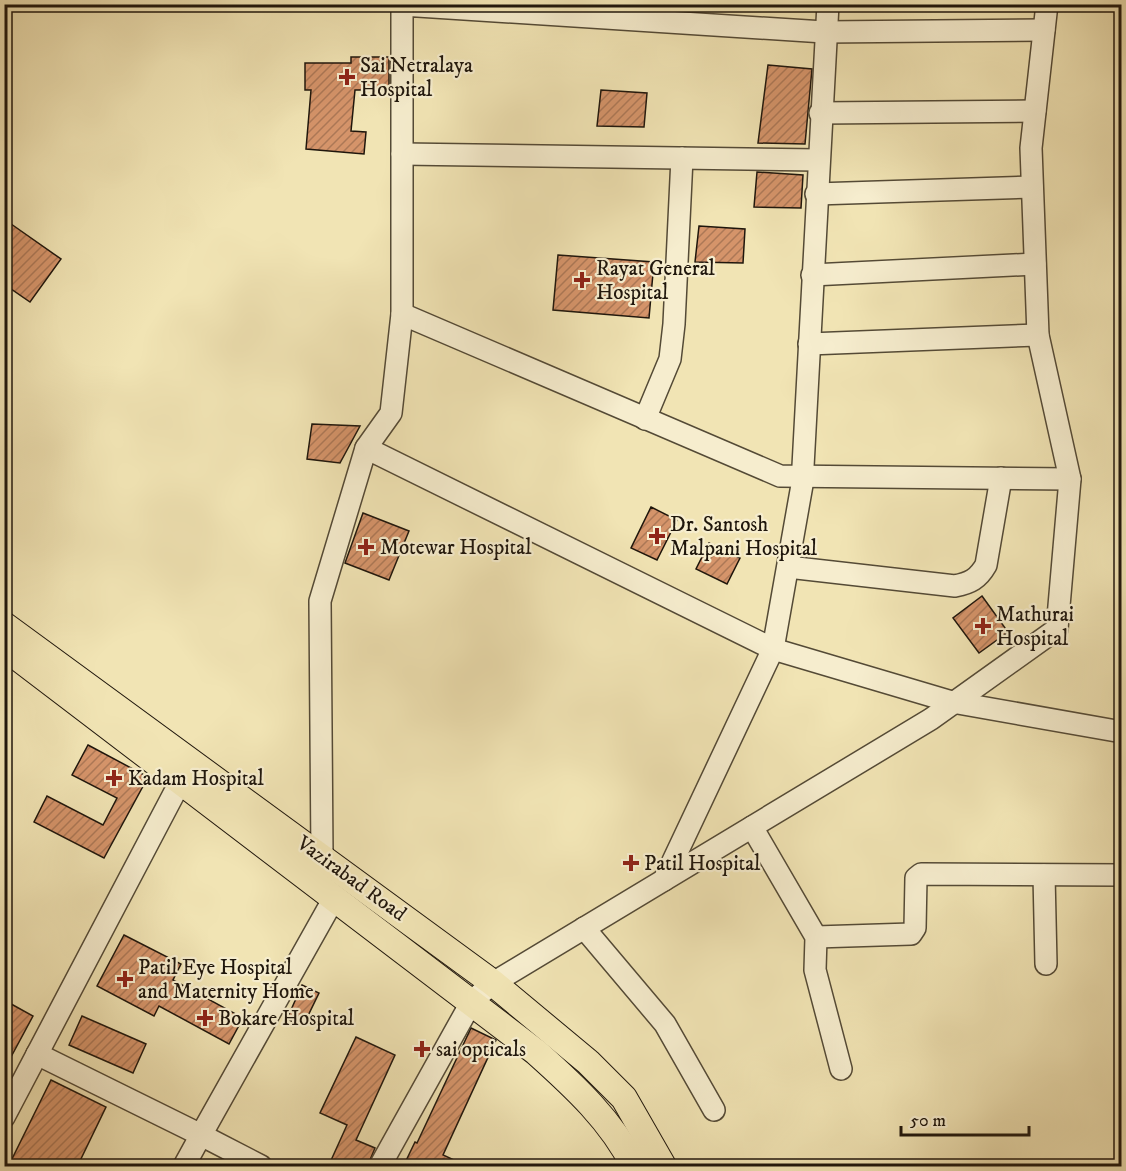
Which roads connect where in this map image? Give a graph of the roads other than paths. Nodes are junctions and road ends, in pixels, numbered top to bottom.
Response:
1 (828, 4) edge
2 (1047, 4) edge
3 (1044, 30) junction
4 (824, 33) junction
5 (1035, 111) junction
6 (820, 113) junction
7 (402, 154) junction
8 (682, 158) junction
9 (818, 160) junction
10 (1032, 187) junction
11 (816, 195) junction
12 (1035, 264) junction
13 (812, 275) junction
14 (402, 314) junction
15 (1038, 334) junction
16 (809, 344) junction
17 (645, 419) junction
18 (366, 448) junction
19 (802, 476) junction
20 (1001, 478) junction
21 (1070, 479) junction
22 (788, 567) junction
23 (4, 625) edge
24 (4, 647) edge
25 (773, 649) junction
26 (952, 702) junction
27 (1122, 732) edge
28 (186, 771) junction
29 (752, 826) junction
30 (322, 856) junction
31 (1044, 875) junction
32 (1122, 875) edge
33 (664, 880) junction
34 (333, 900) junction
35 (414, 924) junction
36 (584, 928) junction
37 (816, 937) junction
38 (397, 948) junction
39 (1046, 964) dead end
40 (493, 983) junction
41 (472, 1001) junction
42 (37, 1054) junction
43 (841, 1069) dead end
44 (714, 1110) dead end
45 (4, 1117) edge
46 (201, 1135) junction
47 (659, 1160) edge
48 (634, 1165) edge
49 (184, 1167) edge
50 (261, 1167) edge
51 (380, 1167) edge

1 - 4 street
2 - 3 street
3 - 4 street
3 - 5 street
4 - 6 street
4 - 7 street
5 - 6 street
5 - 10 street
6 - 9 street
7 - 8 street
7 - 14 street
8 - 9 street
8 - 17 street
9 - 11 street
10 - 11 street
10 - 12 street
11 - 13 street
12 - 13 street
12 - 15 street
13 - 16 street
14 - 17 street
14 - 18 street
15 - 16 street
15 - 21 street
16 - 19 street
17 - 19 street
18 - 25 street
18 - 30 street
19 - 20 street
19 - 22 street
20 - 21 street
20 - 22 street
21 - 26 street
22 - 25 street
23 - 28 main road, Vazirabad Road
24 - 28 main road, Vazirabad Road
25 - 26 street
25 - 33 street
26 - 27 street
26 - 29 street
28 - 30 main road, Vazirabad Road
28 - 34 main road, Vazirabad Road
28 - 42 street
29 - 33 street
29 - 37 street
30 - 35 main road, Vazirabad Road
31 - 32 street
31 - 37 street
31 - 39 street
33 - 36 street
34 - 38 main road, Vazirabad Road
34 - 46 street
35 - 38 main road
35 - 40 main road, Vazirabad Road
36 - 40 street
36 - 44 street
37 - 43 street
38 - 41 main road, Vazirabad Road
40 - 41 street
40 - 47 main road, Vazirabad Road
41 - 48 main road, Vazirabad Road
41 - 51 street
42 - 45 street
42 - 46 street
46 - 49 street
46 - 50 street

